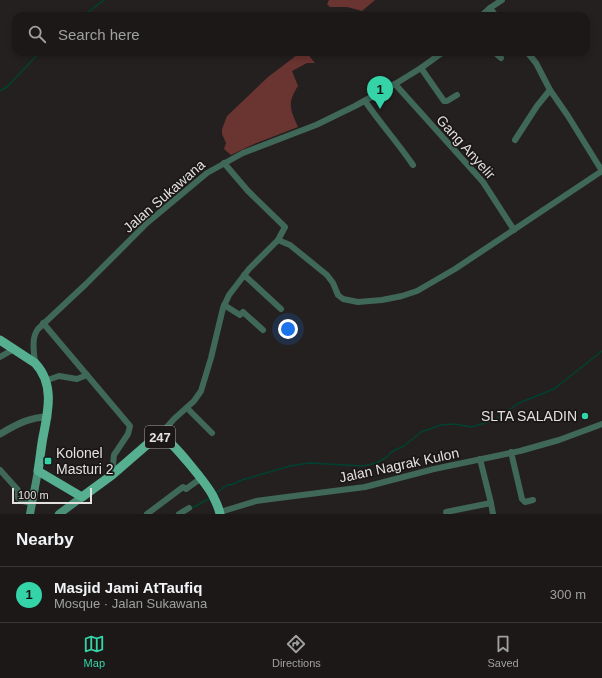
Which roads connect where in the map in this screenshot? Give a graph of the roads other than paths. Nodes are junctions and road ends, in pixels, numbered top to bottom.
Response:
1 (502, 0) edge
2 (490, 8) junction
3 (486, 12) edge
4 (493, 12) edge
5 (438, 56) edge
6 (499, 56) edge
7 (530, 56) edge
8 (501, 58) dead end
9 (421, 68) junction
10 (394, 84) junction
11 (550, 90) junction
12 (457, 95) dead end
13 (365, 100) junction
14 (515, 140) dead end
15 (224, 163) junction
16 (414, 165) dead end
17 (602, 171) edge
18 (514, 230) junction
19 (278, 240) junction
20 (244, 275) junction
21 (224, 305) junction
22 (281, 309) dead end
23 (43, 323) junction
24 (263, 330) dead end
25 (0, 340) edge
26 (14, 349) junction
27 (0, 358) edge
28 (35, 363) junction
29 (87, 375) junction
30 (45, 381) junction
31 (187, 408) junction
32 (48, 417) junction
33 (602, 424) edge
34 (212, 433) dead end
35 (0, 434) edge
36 (158, 437) junction
37 (511, 452) junction
38 (480, 460) junction
39 (0, 470) edge
40 (38, 470) junction
41 (112, 474) junction
42 (200, 479) junction
43 (82, 497) junction
44 (533, 500) dead end
45 (32, 502) junction
46 (491, 503) junction
47 (189, 508) dead end
48 (446, 512) dead end
49 (220, 513) edge
50 (30, 514) edge
51 (59, 514) edge
52 (147, 514) edge
53 (179, 514) edge
54 (493, 514) edge

1 - 2 street
2 - 3 street
2 - 4 street
5 - 9 street, Jalan Sukawana
6 - 8 street
7 - 11 street
9 - 10 street, Jalan Sukawana
9 - 12 street
10 - 13 street, Jalan Sukawana
10 - 18 street, Gang Anyelir
11 - 14 street
11 - 17 street
13 - 15 street, Jalan Sukawana
13 - 16 street
15 - 19 street
15 - 23 street, Jalan Sukawana
17 - 18 street
18 - 19 street
19 - 20 street
20 - 21 street
20 - 22 street
21 - 24 street
21 - 31 street
23 - 28 street, Jalan Sukawana
23 - 29 street
25 - 26 main road
26 - 27 street
26 - 28 main road
28 - 30 main road
29 - 30 street
29 - 41 street
30 - 32 main road
31 - 34 street
31 - 36 street
32 - 35 street
32 - 40 main road
33 - 37 street, Jalan Nagrak Kulon
36 - 41 main road, 247
36 - 42 main road, 247
37 - 38 street, Jalan Nagrak Kulon
37 - 44 street
38 - 46 street
38 - 49 street, Jalan Nagrak Kulon
39 - 45 street
40 - 43 main road
40 - 45 main road
41 - 43 main road, 247
42 - 49 main road, 247
42 - 52 street
43 - 51 main road
45 - 50 main road
46 - 48 street
46 - 54 street
47 - 53 street

